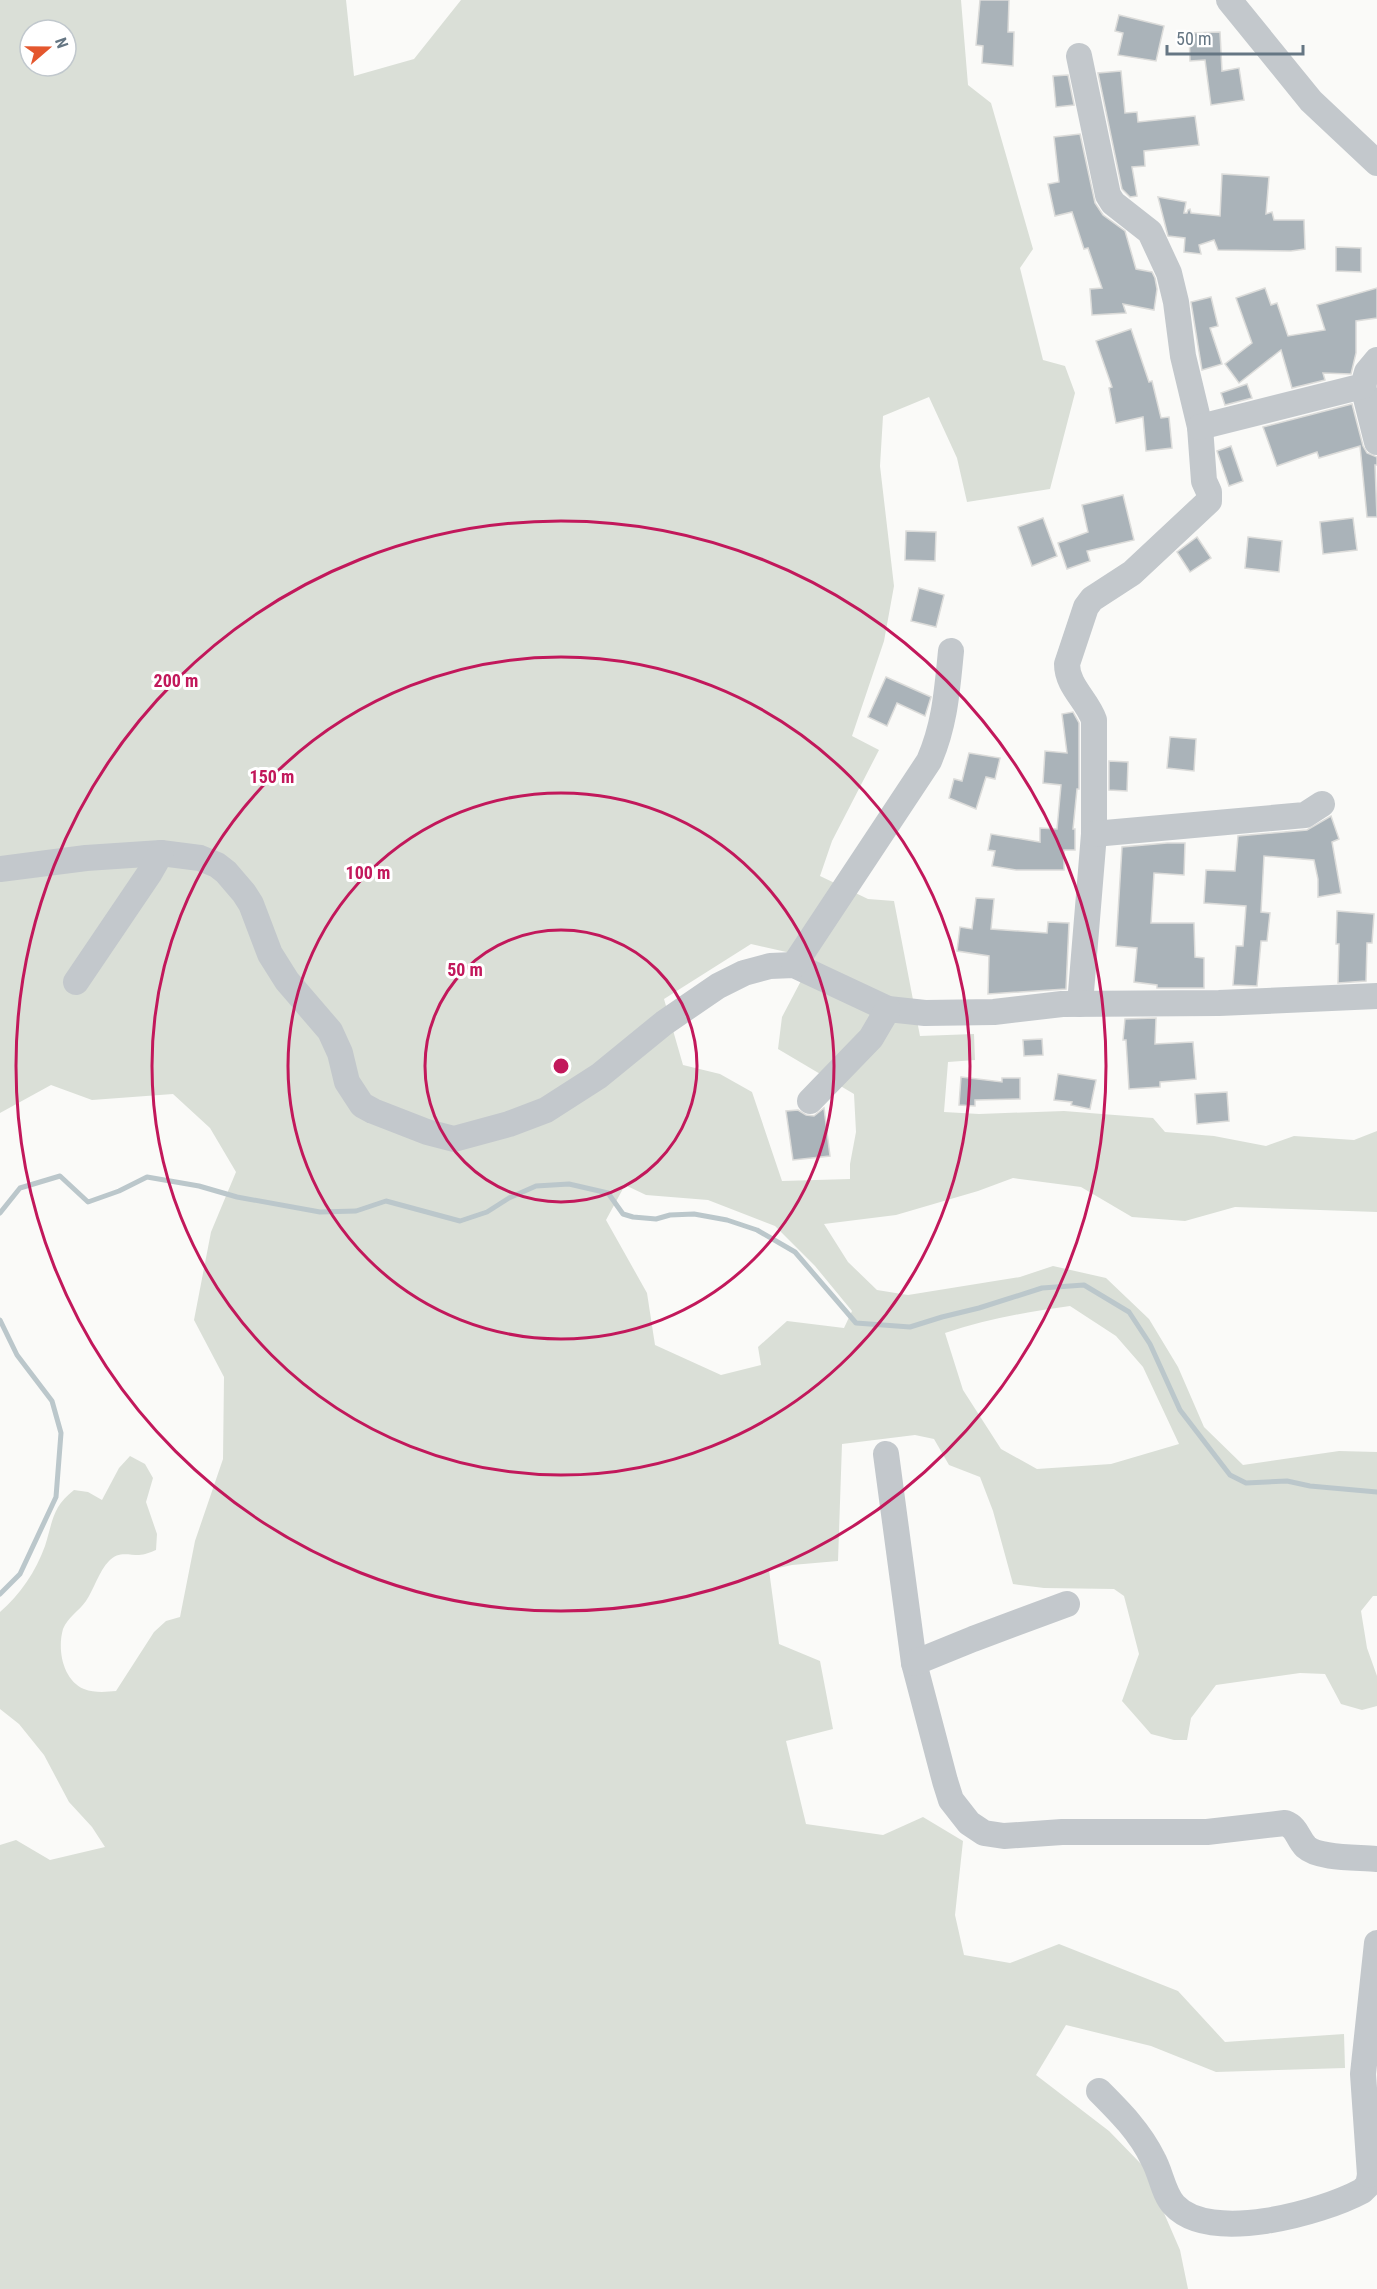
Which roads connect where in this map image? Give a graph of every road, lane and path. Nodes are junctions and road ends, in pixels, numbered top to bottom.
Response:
1 (1229, 0) edge
2 (1079, 56) dead end
3 (1377, 163) edge
4 (1377, 360) edge
5 (1363, 386) junction
6 (1200, 427) junction
7 (1377, 442) edge
8 (951, 651) dead end
9 (1322, 804) dead end
10 (1094, 834) junction
11 (161, 853) junction
12 (0, 869) edge
13 (794, 965) junction
14 (76, 982) dead end
15 (1377, 996) edge
16 (1080, 1004) junction
17 (888, 1010) junction
18 (810, 1101) dead end
19 (886, 1454) dead end
20 (1067, 1604) dead end
21 (914, 1663) junction
22 (1377, 1859) edge
23 (1377, 1943) edge
24 (1099, 2091) dead end
25 (1374, 2174) edge

1 - 3 street
2 - 6 street
4 - 5 street
5 - 6 street
5 - 7 street
6 - 10 street
8 - 13 street
9 - 10 street
10 - 16 street
11 - 12 street
11 - 13 street
11 - 14 street
13 - 17 street
15 - 16 street
16 - 17 street
17 - 18 street
19 - 21 street
20 - 21 street
21 - 22 street
23 - 25 street
24 - 25 street

